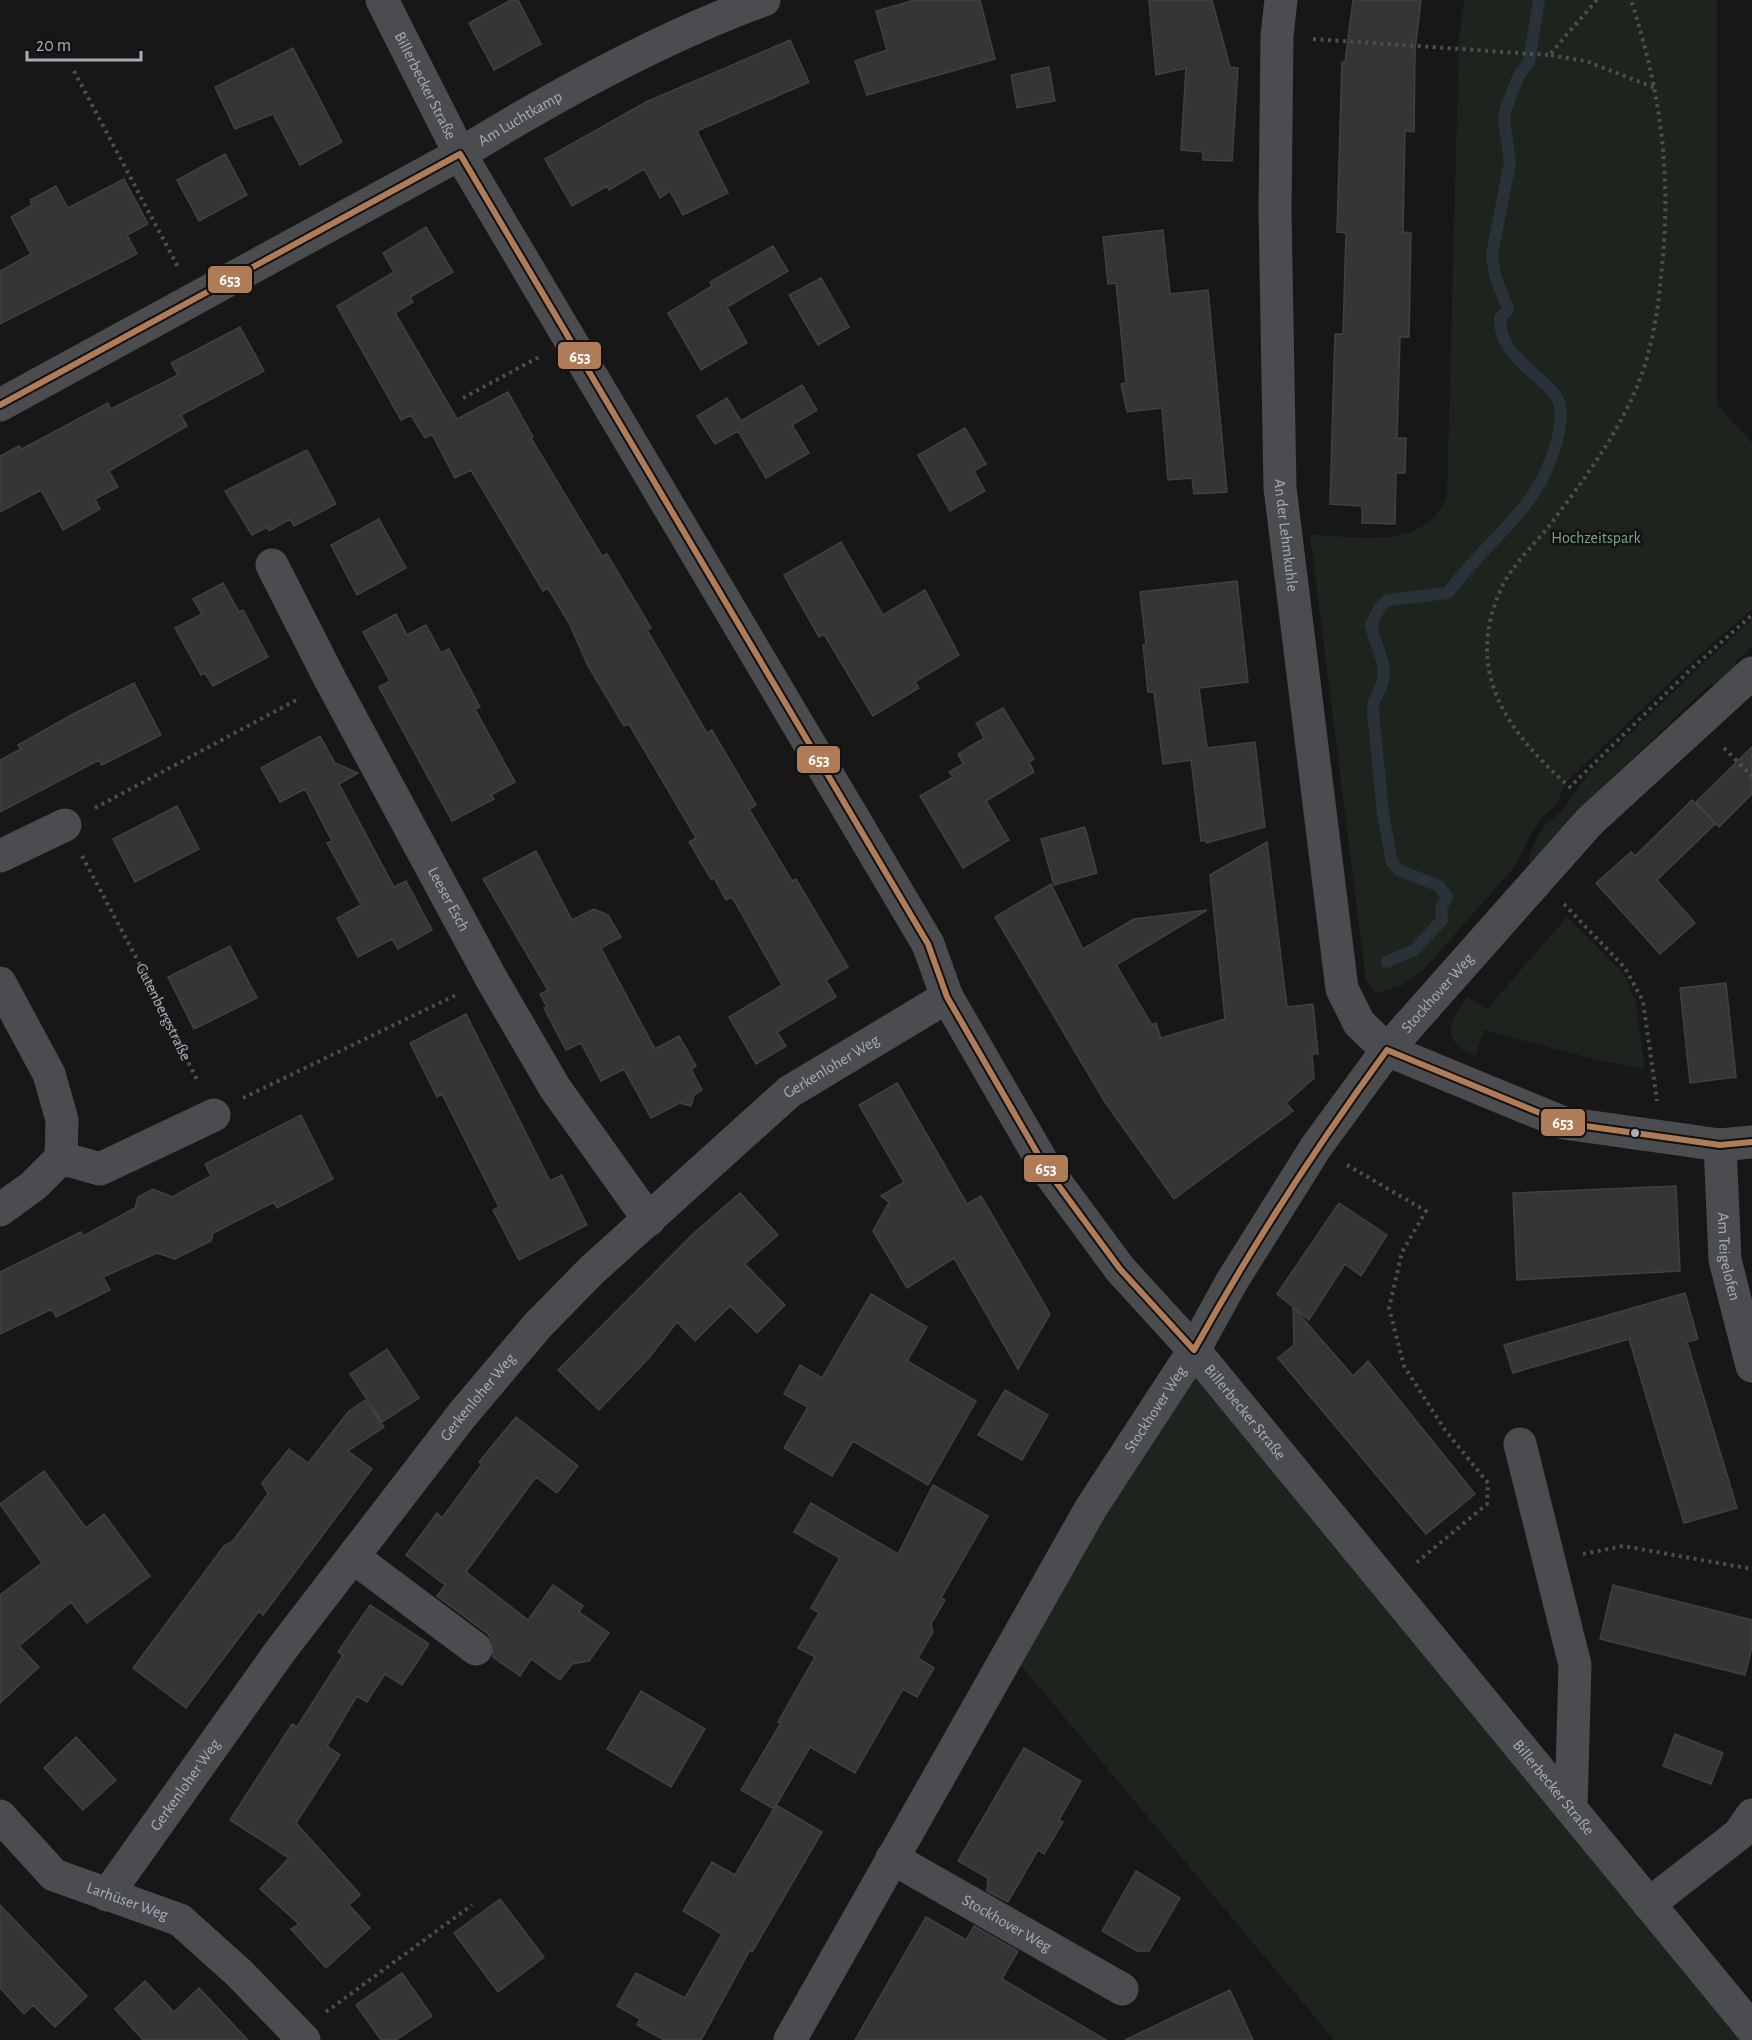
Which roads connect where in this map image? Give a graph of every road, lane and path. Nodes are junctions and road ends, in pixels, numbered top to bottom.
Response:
1 (382, 0) edge
2 (764, 0) edge
3 (1281, 0) edge
4 (1597, 0) edge
5 (1631, 0) edge
6 (1277, 36) junction
7 (1549, 56) junction
8 (74, 70) dead end
9 (1655, 88) junction
10 (460, 154) junction
11 (196, 299) junction
12 (571, 340) junction
13 (463, 398) dead end
14 (0, 405) edge
15 (272, 565) dead end
16 (1752, 673) edge
17 (331, 681) junction
18 (1571, 788) dead end
19 (65, 825) junction
20 (0, 856) edge
21 (1538, 877) junction
22 (491, 978) junction
23 (0, 983) edge
24 (947, 997) junction
25 (1387, 1050) junction
26 (214, 1115) junction
27 (1663, 1137) junction
28 (1752, 1142) edge
29 (1720, 1145) junction
30 (1316, 1147) junction
31 (61, 1158) junction
32 (0, 1210) edge
33 (649, 1220) junction
34 (1194, 1350) junction
35 (1752, 1366) edge
36 (1520, 1444) dead end
37 (353, 1557) junction
38 (1549, 1560) junction
39 (1752, 1569) edge
40 (1388, 1587) junction
41 (476, 1649) dead end
42 (1571, 1809) junction
43 (1752, 1815) edge
44 (0, 1816) edge
45 (892, 1858) junction
46 (107, 1895) junction
47 (1649, 1904) junction
48 (472, 1905) dead end
49 (1122, 1989) dead end
50 (1752, 2029) edge
51 (301, 2036) edge
52 (789, 2040) edge

1 - 10 street, Billerbecker Straße
2 - 10 street, Am Luchtkamp
3 - 6 street, An der Lehmkuhle
4 - 7 path
5 - 9 path
6 - 7 path
6 - 25 street, An der Lehmkuhle
7 - 9 path
8 - 11 path
9 - 18 path
10 - 11 street, Am Luchtkamp
10 - 12 street, Billerbecker Straße
11 - 14 street, Am Luchtkamp
12 - 13 path
12 - 24 street, Billerbecker Straße
15 - 17 street, Leeser Esch
16 - 21 street, Stockhover Weg
17 - 19 path
17 - 22 street, Leeser Esch
19 - 20 street
19 - 26 path, Gutenbergstraße
21 - 25 street, Stockhover Weg
21 - 27 path
22 - 26 path
22 - 33 street, Leeser Esch
23 - 31 street
24 - 33 street, Gerkenloher Weg
24 - 34 street, Billerbecker Straße
25 - 27 street
25 - 30 street, Stockhover Weg
26 - 31 street
27 - 29 street
28 - 29 street
29 - 35 street, Am Teigelofen
30 - 34 street, Stockhover Weg
30 - 40 path
31 - 32 street
33 - 37 street, Gerkenloher Weg
34 - 40 street, Billerbecker Straße
34 - 45 street, Stockhover Weg
36 - 38 street
37 - 41 street
37 - 46 street, Gerkenloher Weg
38 - 39 path
38 - 42 street
40 - 42 street, Billerbecker Straße
42 - 47 street, Billerbecker Straße
43 - 47 street
44 - 46 street, Larhüser Weg
45 - 49 street, Stockhover Weg
45 - 52 street, Stockhover Weg
46 - 51 street, Larhüser Weg
47 - 50 street, Billerbecker Straße
48 - 51 path

